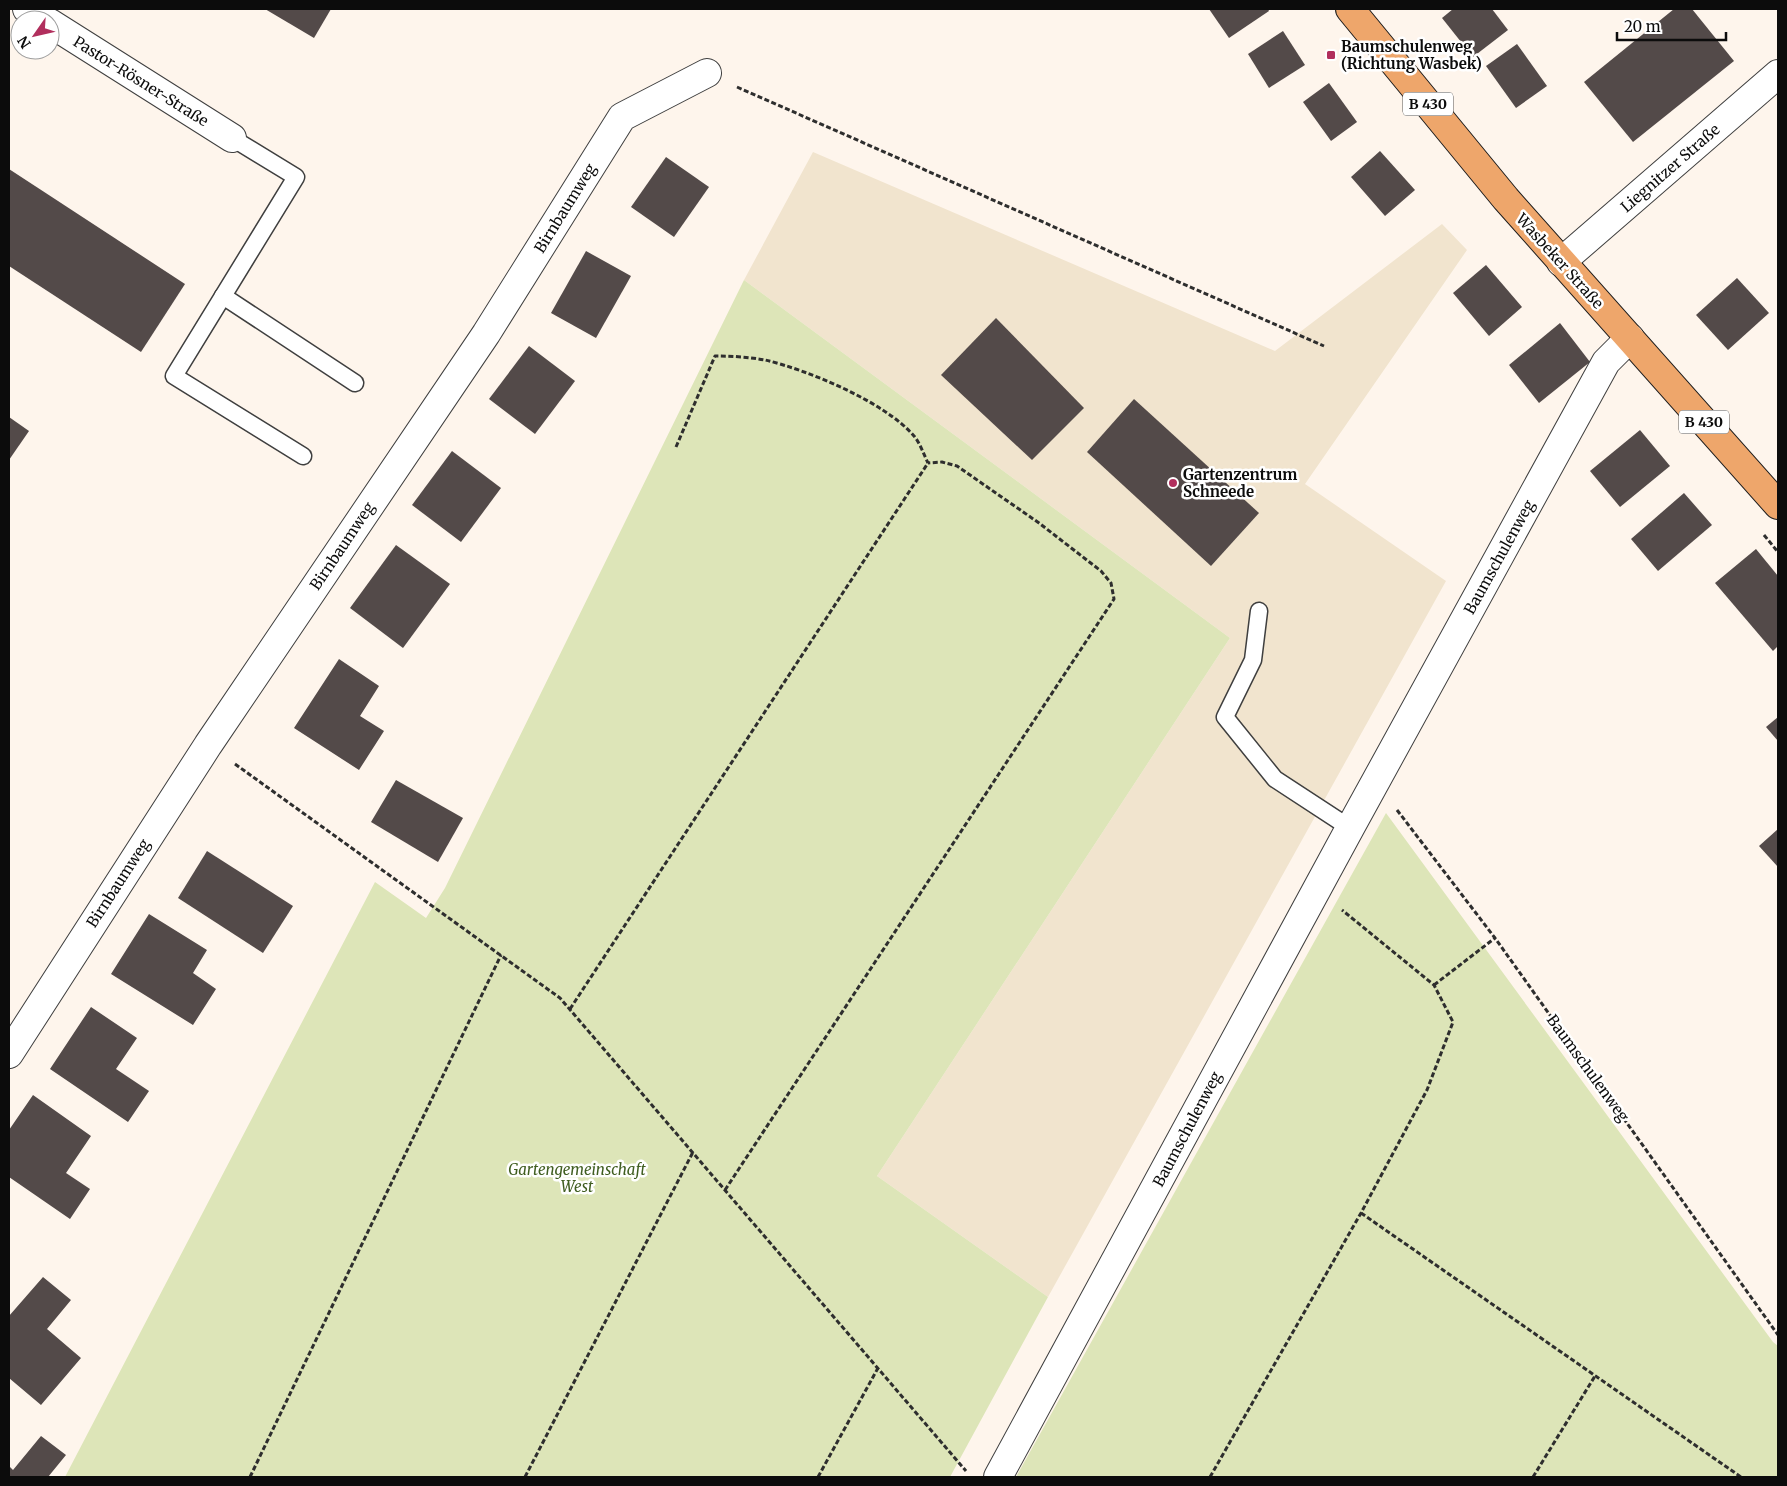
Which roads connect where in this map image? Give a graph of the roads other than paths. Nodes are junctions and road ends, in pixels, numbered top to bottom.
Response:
1 (1350, 9) edge
2 (60, 29) edge
3 (707, 73) road end
4 (1778, 74) edge
5 (232, 138) joint
6 (1561, 262) junction
7 (223, 296) junction
8 (1630, 338) junction
9 (355, 383) dead end
10 (303, 456) dead end
11 (1778, 506) edge
12 (1259, 611) dead end
13 (1350, 828) junction
14 (9, 1054) edge
15 (998, 1477) edge

1 - 6 main road, Wasbeker Straße / B 430
2 - 5 street, Pastor-Rösner-Straße
3 - 14 street, Birnbaumweg
4 - 6 street, Liegnitzer Straße
5 - 7 lane
6 - 8 main road, Wasbeker Straße / B 430
7 - 9 lane
7 - 10 lane
8 - 11 main road, Wasbeker Straße / B 430
8 - 13 street, Baumschulenweg
12 - 13 lane
13 - 15 street, Baumschulenweg

